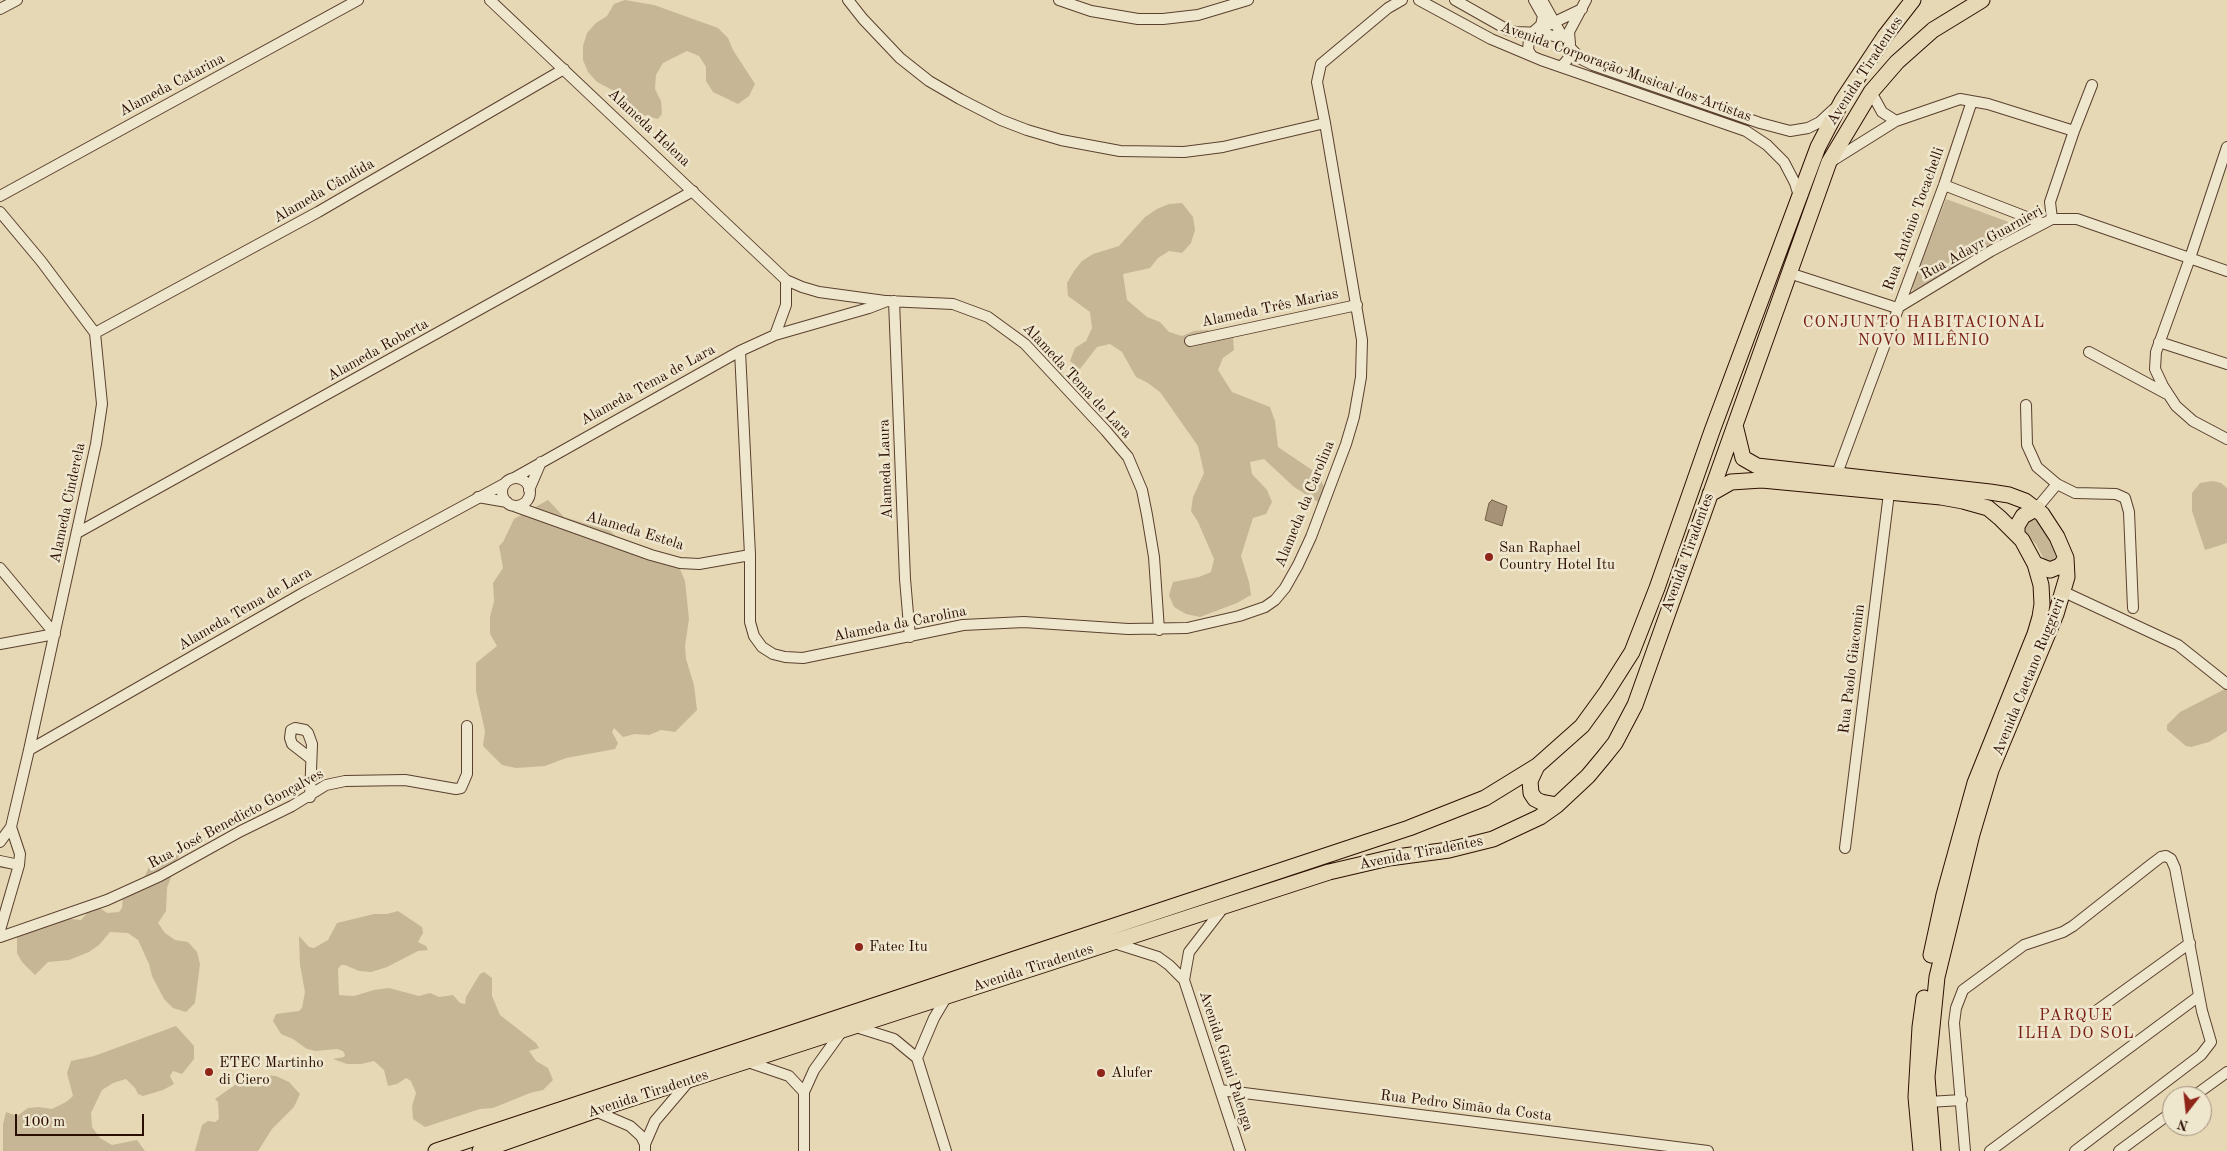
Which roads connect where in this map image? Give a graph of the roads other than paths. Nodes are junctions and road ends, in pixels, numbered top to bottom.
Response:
1 (17, 0) edge
2 (358, 0) edge
3 (848, 0) edge
4 (1059, 0) edge
5 (1248, 0) edge
6 (1402, 0) edge
7 (1419, 0) edge
8 (1456, 0) edge
9 (1534, 0) edge
10 (1542, 0) edge
11 (1913, 0) edge
12 (1982, 0) edge
13 (495, 1) edge
14 (1584, 4) edge
15 (0, 9) edge
16 (1556, 21) junction
17 (1531, 34) junction
18 (1570, 50) junction
19 (1532, 56) junction
20 (1561, 67) junction
21 (564, 69) junction
22 (2092, 85) dead end
23 (1870, 92) junction
24 (1842, 101) junction
25 (1972, 101) junction
26 (1896, 121) junction
27 (1757, 122) junction
28 (1325, 123) junction
29 (2074, 131) junction
30 (1753, 135) junction
31 (2227, 148) edge
32 (1829, 162) junction
33 (1944, 185) junction
34 (693, 191) junction
35 (0, 196) edge
36 (1799, 196) junction
37 (0, 212) edge
38 (2047, 221) junction
39 (2190, 258) junction
40 (2227, 271) edge
41 (1789, 273) junction
42 (786, 280) junction
43 (890, 301) junction
44 (1357, 305) junction
45 (1897, 308) junction
46 (95, 333) junction
47 (775, 335) junction
48 (1190, 341) dead end
49 (2159, 342) junction
50 (740, 351) junction
51 (2089, 352) dead end
52 (2227, 364) edge
53 (2168, 395) junction
54 (2026, 405) dead end
55 (1735, 425) junction
56 (2227, 439) edge
57 (1743, 458) junction
58 (541, 462) junction
59 (514, 478) junction
60 (1834, 481) junction
61 (1730, 482) junction
62 (504, 484) junction
63 (2057, 484) junction
64 (1889, 493) junction
65 (529, 494) junction
66 (1710, 494) junction
67 (478, 498) junction
68 (510, 504) junction
69 (2037, 508) junction
70 (541, 516) junction
71 (76, 533) junction
72 (2017, 533) junction
73 (750, 555) junction
74 (2066, 558) junction
75 (2035, 564) junction
76 (0, 568) edge
77 (2064, 592) junction
78 (2132, 608) dead end
79 (1159, 630) junction
80 (55, 634) junction
81 (910, 637) junction
82 (0, 644) edge
83 (2227, 684) edge
84 (467, 726) dead end
85 (30, 750) junction
86 (310, 758) dead end
87 (1537, 766) junction
88 (310, 796) junction
89 (1557, 805) junction
90 (11, 827) junction
91 (0, 842) edge
92 (1845, 848) dead end
93 (0, 861) edge
94 (19, 866) junction
95 (1225, 906) junction
96 (0, 930) edge
97 (0, 937) edge
98 (1112, 943) junction
99 (2190, 943) junction
100 (1184, 980) junction
101 (947, 996) junction
102 (2200, 996) junction
103 (2096, 1011) dead end
104 (848, 1029) junction
105 (917, 1058) junction
106 (748, 1062) junction
107 (2227, 1072) edge
108 (690, 1080) junction
109 (2208, 1086) edge
110 (1220, 1090) junction
111 (804, 1092) junction
112 (1962, 1100) junction
113 (1928, 1102) junction
114 (595, 1111) junction
115 (2162, 1120) edge
116 (645, 1147) edge
117 (436, 1151) edge
118 (483, 1151) edge
119 (804, 1151) edge
120 (946, 1151) edge
121 (1240, 1151) edge
122 (1708, 1151) edge
123 (1921, 1151) edge
124 (1933, 1151) edge
125 (1965, 1151) edge
126 (1990, 1151) edge
127 (2075, 1151) edge
128 (2120, 1151) edge

1 - 15 street
2 - 35 street, Alameda Catarina
3 - 28 street
4 - 5 street
6 - 28 street, Alameda da Carolina
7 - 19 street, Avenida Corporação Musical dos Artistas
8 - 17 street, Avenida Corporação Musical dos Artistas
9 - 17 street
10 - 16 street
11 - 24 main road, Avenida Tiradentes
12 - 23 main road, Avenida Tiradentes
13 - 21 street, Alameda Helena
14 - 16 street
14 - 18 street
16 - 17 street
16 - 18 street
17 - 18 street, Avenida Corporação Musical dos Artistas
17 - 19 street
18 - 20 street
18 - 27 street, Avenida Corporação Musical dos Artistas
19 - 20 street, Avenida Corporação Musical dos Artistas
20 - 30 street, Avenida Corporação Musical dos Artistas
21 - 34 street, Alameda Helena
21 - 46 street, Alameda Cândida
22 - 29 street
23 - 26 street
23 - 32 main road, Avenida Tiradentes
24 - 27 street, Avenida Corporação Musical dos Artistas
24 - 36 main road, Avenida Tiradentes
25 - 26 street
25 - 29 street
25 - 33 street, Rua Antônio Tocachelli
26 - 32 street
27 - 30 street
28 - 44 street, Alameda da Carolina
29 - 38 street
30 - 36 street, Avenida Corporação Musical dos Artistas
31 - 39 street
32 - 41 main road, Avenida Tiradentes
33 - 38 street
33 - 45 street, Rua Antônio Tocachelli
34 - 42 street, Alameda Helena
34 - 71 street, Alameda Roberta
36 - 87 main road, Avenida Tiradentes
37 - 46 street
38 - 39 street, Rua Adayr Guarnieri
38 - 45 street, Rua Adayr Guarnieri
39 - 40 street, Rua Adayr Guarnieri
39 - 49 street
41 - 45 street
41 - 55 main road, Avenida Tiradentes
42 - 43 street, Alameda Helena
42 - 47 street
43 - 47 street, Alameda Tema de Lara
43 - 79 street, Alameda Tema de Lara
43 - 81 street, Alameda Laura
44 - 48 street, Alameda Três Marias
44 - 79 street, Alameda da Carolina
45 - 60 street, Rua Antônio Tocachelli
46 - 71 street, Alameda Cinderela
47 - 50 street, Alameda Tema de Lara
49 - 52 street
49 - 53 street
50 - 58 street, Alameda Tema de Lara
50 - 73 street, Alameda da Carolina
51 - 53 street
53 - 56 street
54 - 63 street
55 - 57 main road
55 - 66 main road, Avenida Tiradentes
57 - 60 main road, Avenida Caetano Ruggieri
57 - 61 main road
58 - 59 street, Alameda Tema de Lara
58 - 65 street
59 - 62 street, Alameda Tema de Lara
59 - 65 street
60 - 61 main road, Avenida Caetano Ruggieri
60 - 64 main road, Avenida Caetano Ruggieri
60 - 69 main road, Avenida Caetano Ruggieri
61 - 66 main road, Avenida Caetano Ruggieri
62 - 67 street, Alameda Tema de Lara
62 - 68 street
63 - 69 street
63 - 78 street
64 - 72 main road, Avenida Caetano Ruggieri
64 - 92 street, Rua Paolo Giacomin
65 - 68 street
65 - 70 street
66 - 89 main road, Avenida Tiradentes
67 - 68 street
67 - 85 street, Alameda Tema de Lara
68 - 70 street, Alameda Estela
69 - 72 main road
69 - 74 main road, Avenida Caetano Ruggieri
70 - 73 street, Alameda Estela
71 - 80 street, Alameda Cinderela
72 - 75 main road, Avenida Caetano Ruggieri
73 - 81 street, Alameda da Carolina
74 - 75 main road
74 - 77 main road, Avenida Caetano Ruggieri
75 - 123 main road, Avenida Caetano Ruggieri
76 - 80 street
77 - 83 street
77 - 113 main road, Avenida Caetano Ruggieri
79 - 81 street, Alameda da Carolina
80 - 82 street
80 - 85 street, Alameda Cinderela
84 - 88 street, Rua José Benedicto Gonçalves
85 - 90 street, Alameda Cinderela
86 - 88 street
87 - 89 main road
87 - 117 main road, Avenida Tiradentes
88 - 97 street, Rua José Benedicto Gonçalves
89 - 95 main road, Avenida Tiradentes
90 - 91 street, Alameda Cinderela
90 - 94 street
93 - 94 street
94 - 96 street
95 - 98 main road, Avenida Tiradentes
95 - 100 street
98 - 100 street
98 - 101 main road, Avenida Tiradentes
99 - 102 street
99 - 103 street
99 - 112 street
100 - 110 street, Avenida Giani Palenga
101 - 104 main road, Avenida Tiradentes
101 - 105 street
102 - 126 street
102 - 127 street
104 - 105 street
104 - 106 main road, Avenida Tiradentes
104 - 111 street
105 - 120 street
106 - 108 main road, Avenida Tiradentes
106 - 111 street
107 - 109 street
108 - 114 main road, Avenida Tiradentes
108 - 116 street
110 - 121 street, Avenida Giani Palenga
110 - 122 street, Rua Pedro Simão da Costa
111 - 119 street
112 - 113 street
112 - 125 street
113 - 124 main road, Avenida Caetano Ruggieri
114 - 116 street
114 - 118 main road, Avenida Tiradentes
115 - 128 street

